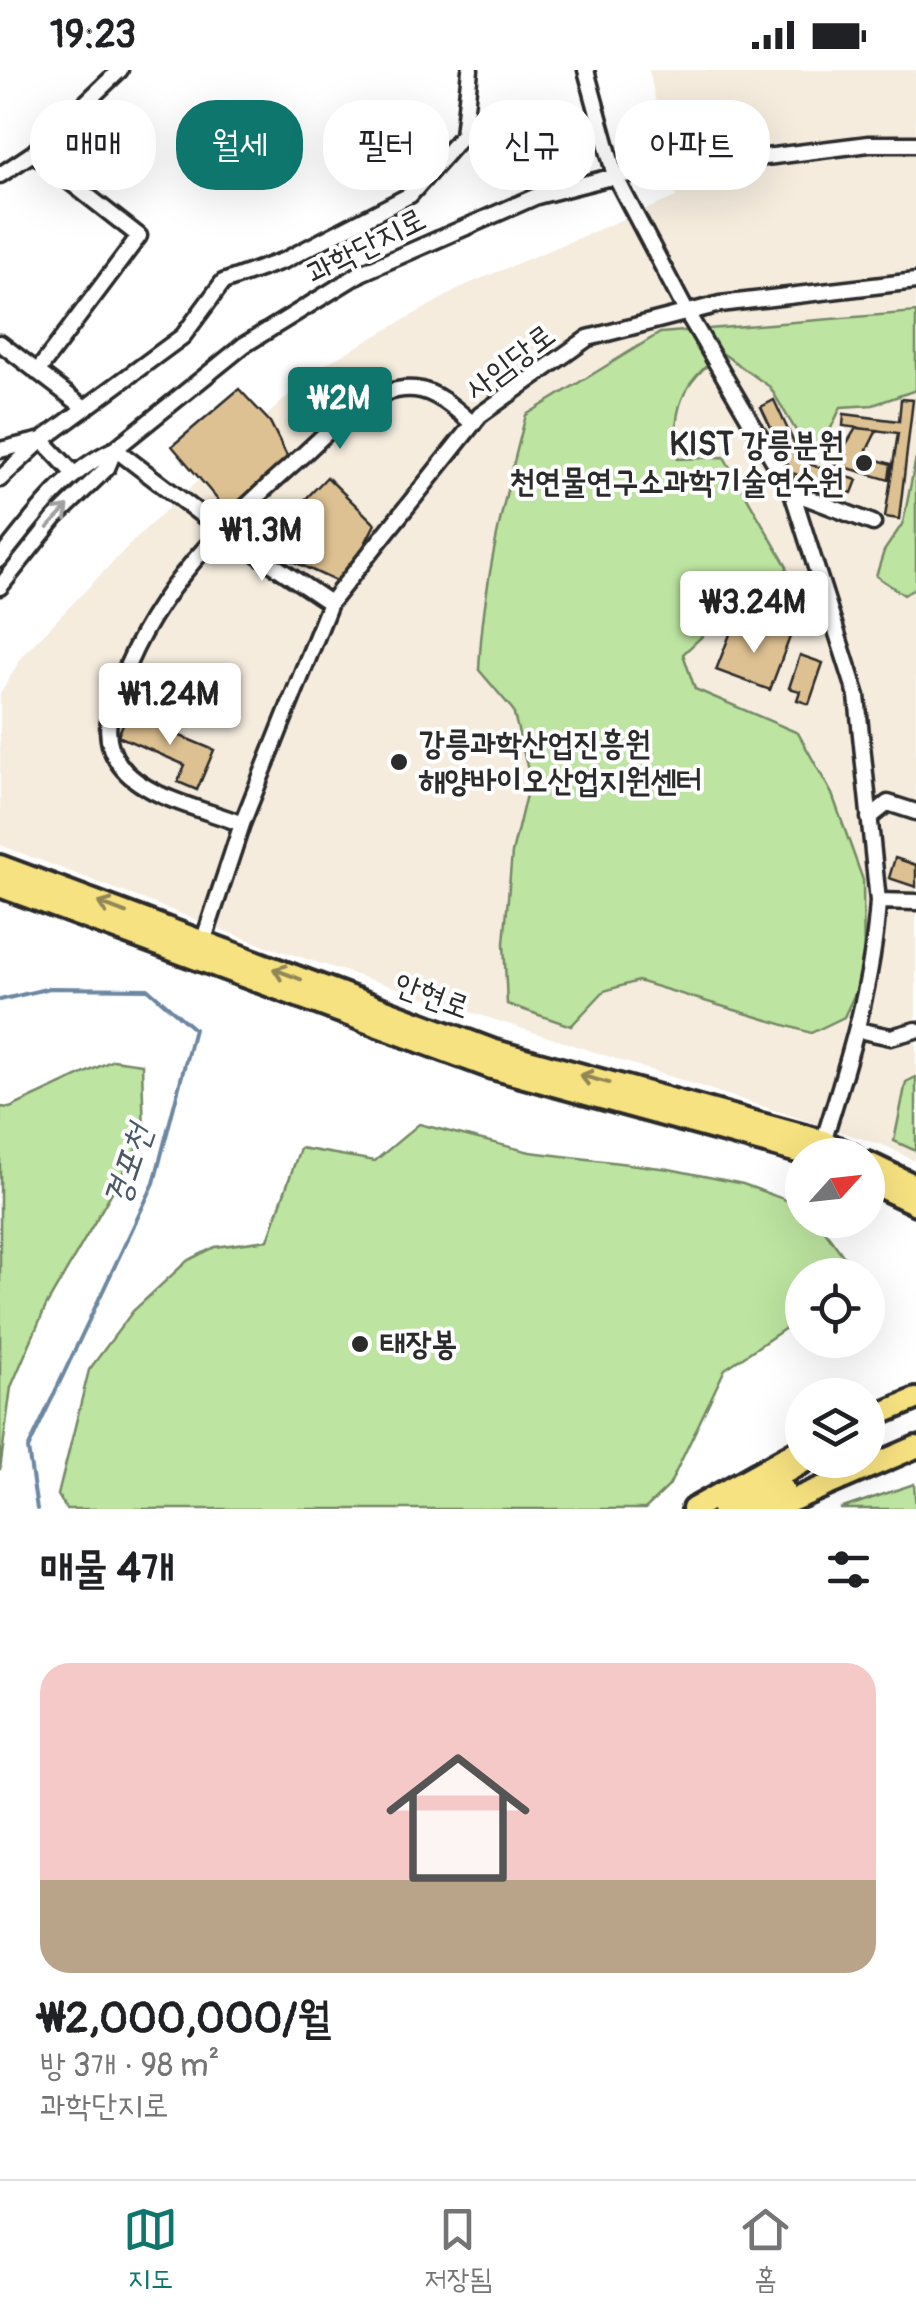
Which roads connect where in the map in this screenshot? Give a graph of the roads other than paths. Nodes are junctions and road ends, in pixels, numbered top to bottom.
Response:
1 (120, 70) edge
2 (470, 70) edge
3 (586, 70) edge
4 (89, 100) edge
5 (916, 144) edge
6 (30, 155) edge
7 (770, 157) edge
8 (0, 175) edge
9 (615, 176) joint
10 (80, 190) edge
11 (622, 190) edge
12 (916, 281) edge
13 (686, 311) junction
14 (0, 344) edge
15 (37, 372) junction
16 (85, 408) junction
17 (473, 424) junction
18 (42, 440) junction
19 (115, 448) junction
20 (0, 450) edge
21 (75, 475) junction
22 (0, 478) edge
23 (792, 492) junction
24 (874, 523) dead end
25 (220, 529) junction
26 (0, 558) edge
27 (0, 587) edge
28 (330, 604) junction
29 (916, 812) edge
30 (869, 818) junction
31 (242, 824) junction
32 (0, 866) edge
33 (0, 886) edge
34 (878, 900) junction
35 (916, 902) edge
36 (200, 951) junction
37 (858, 1030) junction
38 (916, 1030) edge
39 (821, 1138) edge
40 (785, 1140) edge
41 (885, 1170) edge
42 (916, 1186) edge
43 (885, 1189) edge
44 (916, 1204) edge
45 (916, 1400) edge
46 (885, 1413) edge
47 (916, 1416) edge
48 (885, 1427) edge
49 (916, 1434) edge
50 (885, 1446) edge
51 (916, 1446) edge
52 (785, 1458) edge
53 (785, 1473) edge
54 (809, 1478) edge
55 (793, 1502) edge
56 (693, 1509) edge
57 (722, 1509) edge
58 (745, 1509) edge
59 (772, 1509) edge

1 - 4 street
2 - 16 street
3 - 9 street
5 - 7 street, 과학단지로
6 - 8 street
9 - 19 street, 과학단지로
10 - 15 street
11 - 13 street
12 - 13 street
13 - 17 street, 사임당로
13 - 23 street
14 - 15 street
15 - 16 street
16 - 18 street
17 - 25 street
17 - 28 street, 사임당로
18 - 20 street
18 - 21 street
18 - 22 street
19 - 21 street, 과학단지로
19 - 25 street
27 -> 19 street, 과학단지로
21 - 26 street, 과학단지로
23 - 24 street
23 - 30 street
25 - 28 street
25 - 31 street
28 - 31 street, 사임당로
29 - 30 street
30 - 34 street
31 - 36 street, 사임당로
36 -> 32 highway, 안현로
33 - 36 highway, 안현로
34 - 35 street
34 - 37 street
36 - 40 highway, 안현로
37 - 38 street
37 - 39 street
41 - 42 highway
43 - 44 highway
45 - 46 highway
47 - 48 highway
49 - 50 highway
51 - 55 highway
52 - 56 highway
53 - 57 highway
54 - 58 highway
55 - 59 highway

